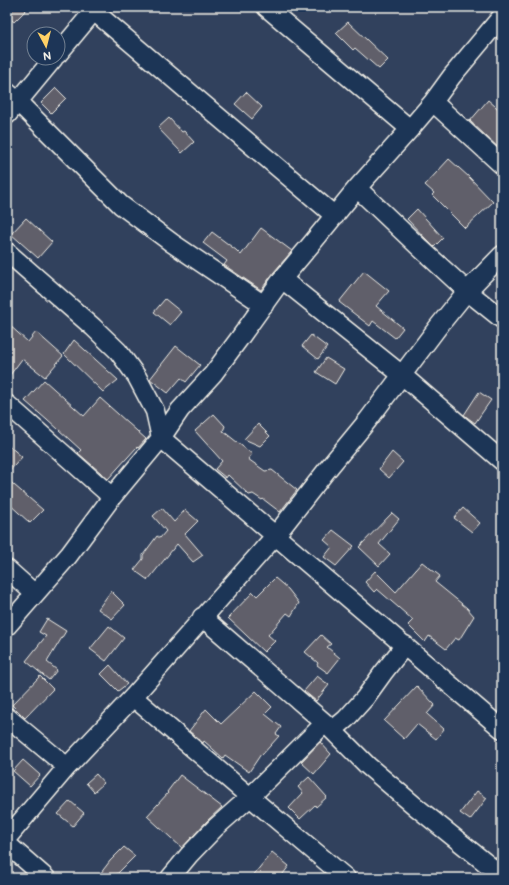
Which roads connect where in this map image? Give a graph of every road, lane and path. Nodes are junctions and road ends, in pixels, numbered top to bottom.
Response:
1 (266, 7) edge
2 (93, 8) edge
3 (502, 16) edge
4 (66, 43) edge
5 (46, 66) edge
6 (433, 102) junction
7 (11, 103) edge
8 (410, 129) junction
9 (502, 165) edge
10 (357, 188) junction
11 (335, 216) junction
12 (7, 252) edge
13 (502, 256) edge
14 (282, 279) junction
15 (467, 291) junction
16 (264, 305) junction
17 (502, 319) edge
18 (402, 375) junction
19 (7, 404) edge
20 (161, 438) junction
21 (502, 461) edge
22 (112, 497) junction
23 (276, 535) junction
24 (7, 568) edge
25 (35, 594) junction
26 (202, 617) junction
27 (7, 626) edge
28 (405, 645) junction
29 (133, 697) junction
30 (7, 717) edge
31 (329, 727) junction
32 (502, 729) edge
33 (67, 767) junction
34 (250, 797) junction
35 (7, 838) edge
36 (7, 844) edge
37 (502, 876) edge
38 (46, 878) edge
39 (170, 878) edge
40 (346, 878) edge

1 - 8 street
2 - 4 street
2 - 11 street
3 - 6 street
5 - 7 street
6 - 8 street
6 - 9 street
7 - 16 street
8 - 10 street
10 - 11 street
10 - 15 street
11 - 14 street
12 - 20 street
13 - 15 street
14 - 16 street
14 - 18 street
15 - 17 street
15 - 18 street
16 - 20 street
18 - 21 street
18 - 23 street
19 - 22 street
20 - 22 street
20 - 23 street
22 - 25 street
23 - 26 street
23 - 28 street
24 - 25 street
25 - 27 street
26 - 29 street
26 - 31 street
28 - 31 street
28 - 32 street
29 - 33 street
29 - 34 street
30 - 33 street
31 - 34 street
31 - 37 street
33 - 35 street
34 - 39 street
34 - 40 street
36 - 38 street

